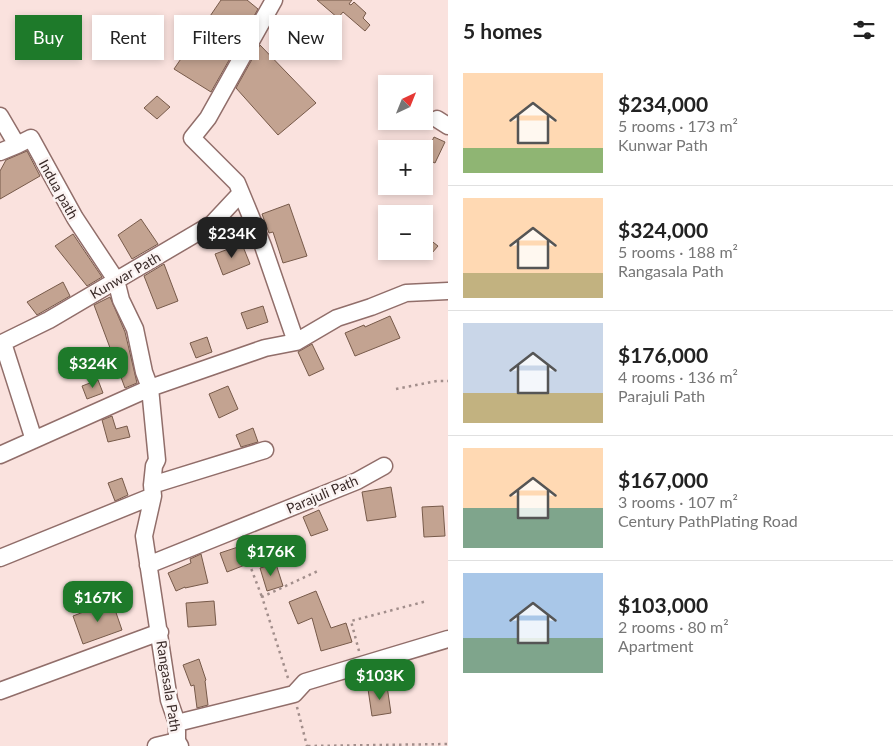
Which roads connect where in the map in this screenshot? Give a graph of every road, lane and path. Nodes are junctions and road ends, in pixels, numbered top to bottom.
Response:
1 (274, 0) edge
2 (0, 116) edge
3 (16, 145) junction
4 (0, 152) edge
5 (241, 193) junction
6 (116, 280) junction
7 (448, 291) edge
8 (296, 342) junction
9 (2, 343) edge
10 (448, 381) edge
11 (150, 388) junction
12 (396, 389) dead end
13 (34, 440) junction
14 (265, 450) dead end
15 (0, 455) edge
16 (384, 466) dead end
17 (153, 491) junction
18 (0, 558) edge
19 (249, 563) dead end
20 (148, 565) junction
21 (320, 570) dead end
22 (262, 597) junction
23 (427, 601) dead end
24 (160, 632) junction
25 (448, 639) edge
26 (363, 665) junction
27 (0, 691) edge
28 (294, 694) junction
29 (177, 723) junction
30 (179, 743) edge
31 (448, 744) edge
32 (156, 746) edge
33 (307, 746) edge

1 - 5 street
2 - 3 street
3 - 4 street
3 - 6 street, Indua path
5 - 6 street, Kunwar Path
5 - 8 street
6 - 9 street, Kunwar Path
6 - 11 street, Rangasala Path
7 - 8 street
8 - 11 street
9 - 13 street
10 - 12 path
11 - 13 street
11 - 17 street, Rangasala Path
13 - 15 street
14 - 17 street
16 - 20 street, Parajuli Path
17 - 18 street
17 - 20 street, Rangasala Path
19 - 22 path
20 - 24 street, Rangasala Path
21 - 22 path
22 - 28 path
23 - 26 path
24 - 27 street
24 - 29 street, Rangasala Path
25 - 26 street
26 - 28 street
28 - 29 street
28 - 33 path
29 - 30 street, Rangasala Path
30 - 32 street
31 - 33 path

